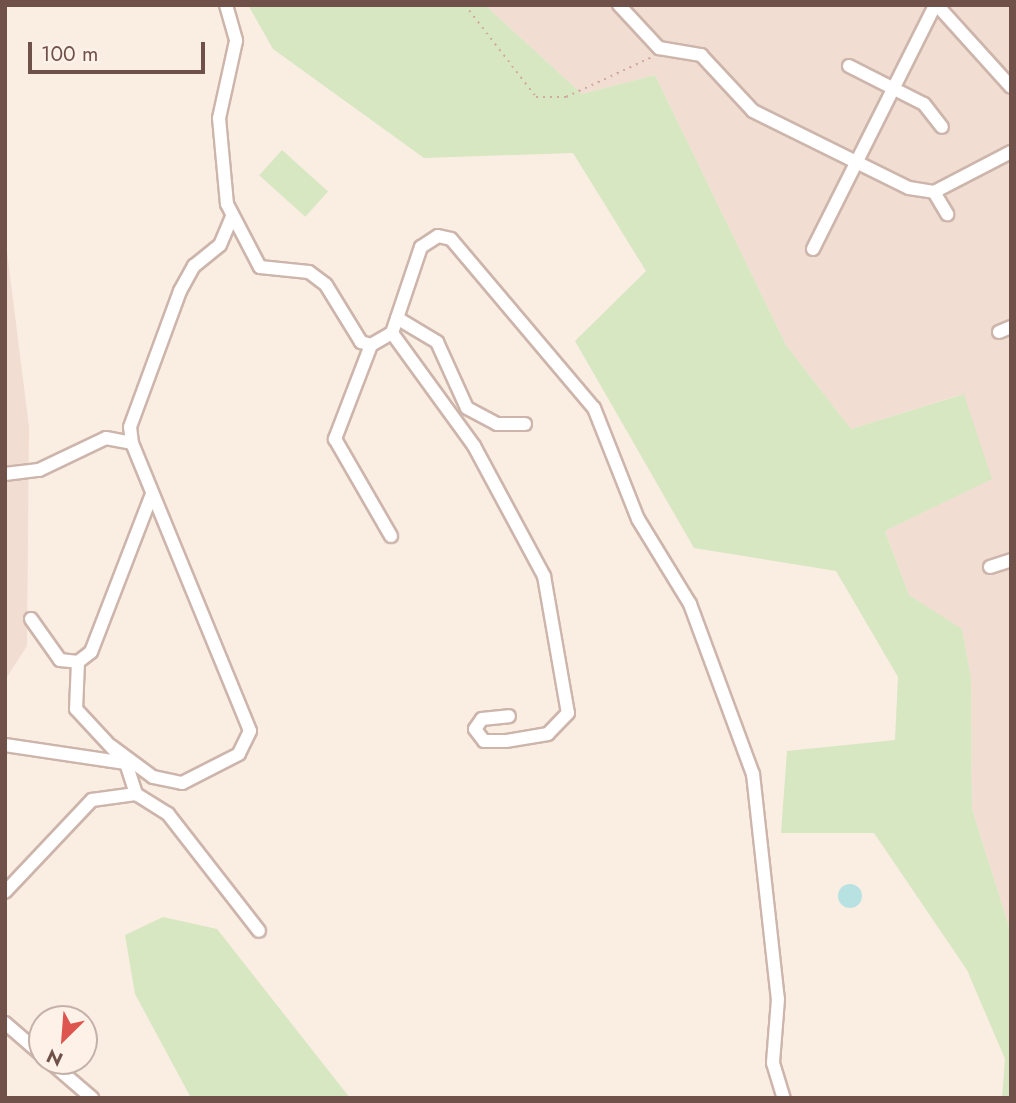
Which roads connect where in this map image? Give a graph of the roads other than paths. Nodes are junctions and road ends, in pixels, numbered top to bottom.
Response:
1 (226, 5) edge
2 (618, 5) edge
3 (936, 5) edge
4 (849, 66) dead end
5 (891, 87) junction
6 (1011, 87) edge
7 (942, 127) dead end
8 (1011, 152) edge
9 (856, 163) junction
10 (934, 192) junction
11 (947, 214) dead end
12 (232, 217) junction
13 (813, 249) dead end
14 (397, 318) junction
15 (392, 333) junction
16 (371, 345) junction
17 (525, 424) dead end
18 (132, 443) junction
19 (5, 474) edge
20 (152, 494) junction
21 (391, 536) dead end
22 (1011, 560) edge
23 (990, 567) dead end
24 (31, 619) dead end
25 (78, 662) junction
26 (509, 716) dead end
27 (5, 745) edge
28 (111, 746) junction
29 (126, 763) junction
30 (136, 794) junction
31 (5, 892) edge
32 (259, 931) dead end
33 (5, 1023) edge
34 (28, 1043) edge
35 (65, 1075) edge
36 (92, 1098) edge
37 (784, 1098) edge

1 - 12 street
2 - 9 street
3 - 5 street
3 - 6 street
4 - 5 street
5 - 7 street
5 - 9 street
8 - 10 street
9 - 10 street
9 - 13 street
10 - 11 street
12 - 16 street
12 - 18 street
14 - 15 street
14 - 17 street
14 - 37 street
15 - 16 street
15 - 26 street
16 - 21 street
18 - 19 street
18 - 20 street
20 - 25 street
20 - 28 street
22 - 23 street
24 - 25 street
25 - 28 street
27 - 29 street
28 - 29 street
29 - 30 street
30 - 31 street
30 - 32 street
33 - 34 street
35 - 36 street

